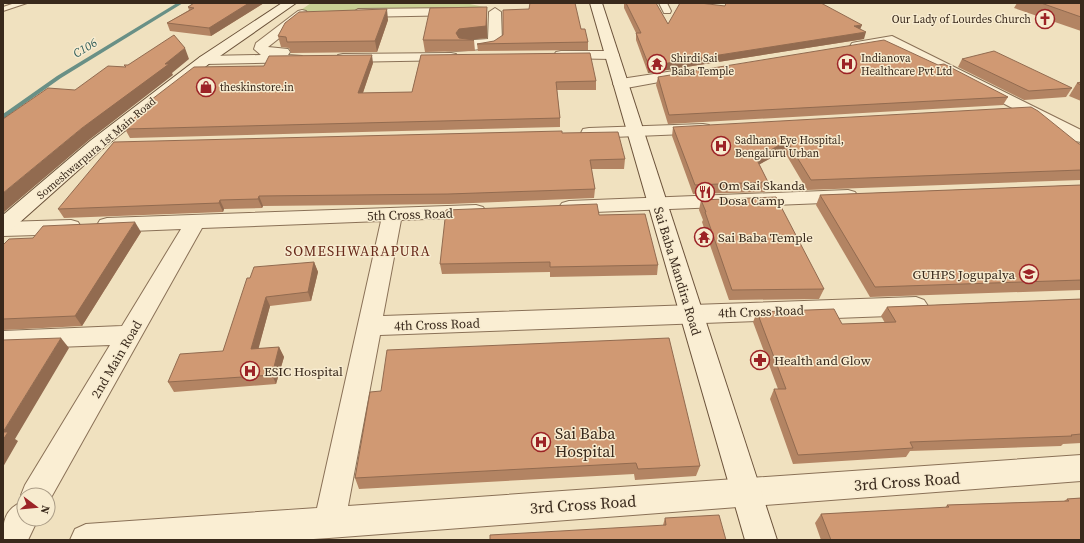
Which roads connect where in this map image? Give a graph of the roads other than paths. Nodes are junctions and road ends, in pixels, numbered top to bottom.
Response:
1 (23, 3) edge
2 (290, 3) edge
3 (596, 3) edge
4 (663, 3) edge
5 (496, 7) edge
6 (3, 9) edge
7 (477, 9) edge
8 (667, 11) dead end
9 (343, 13) edge
10 (273, 14) junction
11 (845, 48) edge
12 (612, 55) junction
13 (490, 56) edge
14 (546, 56) edge
15 (205, 60) junction
16 (698, 71) edge
17 (621, 84) junction
18 (1030, 110) junction
19 (998, 112) edge
20 (722, 128) edge
21 (635, 132) junction
22 (575, 134) edge
23 (1081, 137) edge
24 (96, 145) junction
25 (120, 145) edge
26 (865, 196) edge
27 (658, 204) junction
28 (549, 208) edge
29 (494, 210) edge
30 (392, 214) junction
31 (195, 222) junction
32 (3, 226) edge
33 (3, 229) edge
34 (938, 305) edge
35 (692, 314) junction
36 (369, 326) junction
37 (129, 336) junction
38 (3, 340) edge
39 (1081, 468) edge
40 (41, 487) edge
41 (746, 492) junction
42 (329, 522) junction
43 (18, 527) edge
44 (10, 540) edge
45 (86, 540) edge
46 (761, 540) edge

1 - 6 lane
2 - 10 street, Someshwarpura 1st Main Road
3 - 12 street, Sai Baba Mandira Road
4 - 8 lane
5 - 7 street
5 - 13 street
7 - 9 street
10 - 15 street, Someshwarpura 1st Main Road
10 - 15 street
11 - 18 street
12 - 14 street
12 - 17 street, Sai Baba Mandira Road
15 - 24 street, Someshwarpura 1st Main Road
16 - 17 street
17 - 21 street, Sai Baba Mandira Road
18 - 19 street
18 - 23 street
20 - 21 street
21 - 22 street
21 - 27 street, Sai Baba Mandira Road
24 - 25 street
24 - 32 street, Someshwarpura 1st Main Road
26 - 27 street
27 - 28 street
27 - 35 street, Sai Baba Mandira Road
29 - 30 street, 5th Cross Road
30 - 31 street, 5th Cross Road
30 - 36 street
31 - 33 street, 5th Cross Road
31 - 37 street, 2nd Main Road
34 - 35 street, 4th Cross Road
35 - 36 street, 4th Cross Road
35 - 41 street, Sai Baba Mandira Road
36 - 42 street
37 - 38 street
37 - 40 street, 2nd Main Road
39 - 41 street, 3rd Cross Road
41 - 42 street, 3rd Cross Road
41 - 46 street, Sai Baba Mandira Road
42 - 45 street, 3rd Cross Road
43 - 44 street

